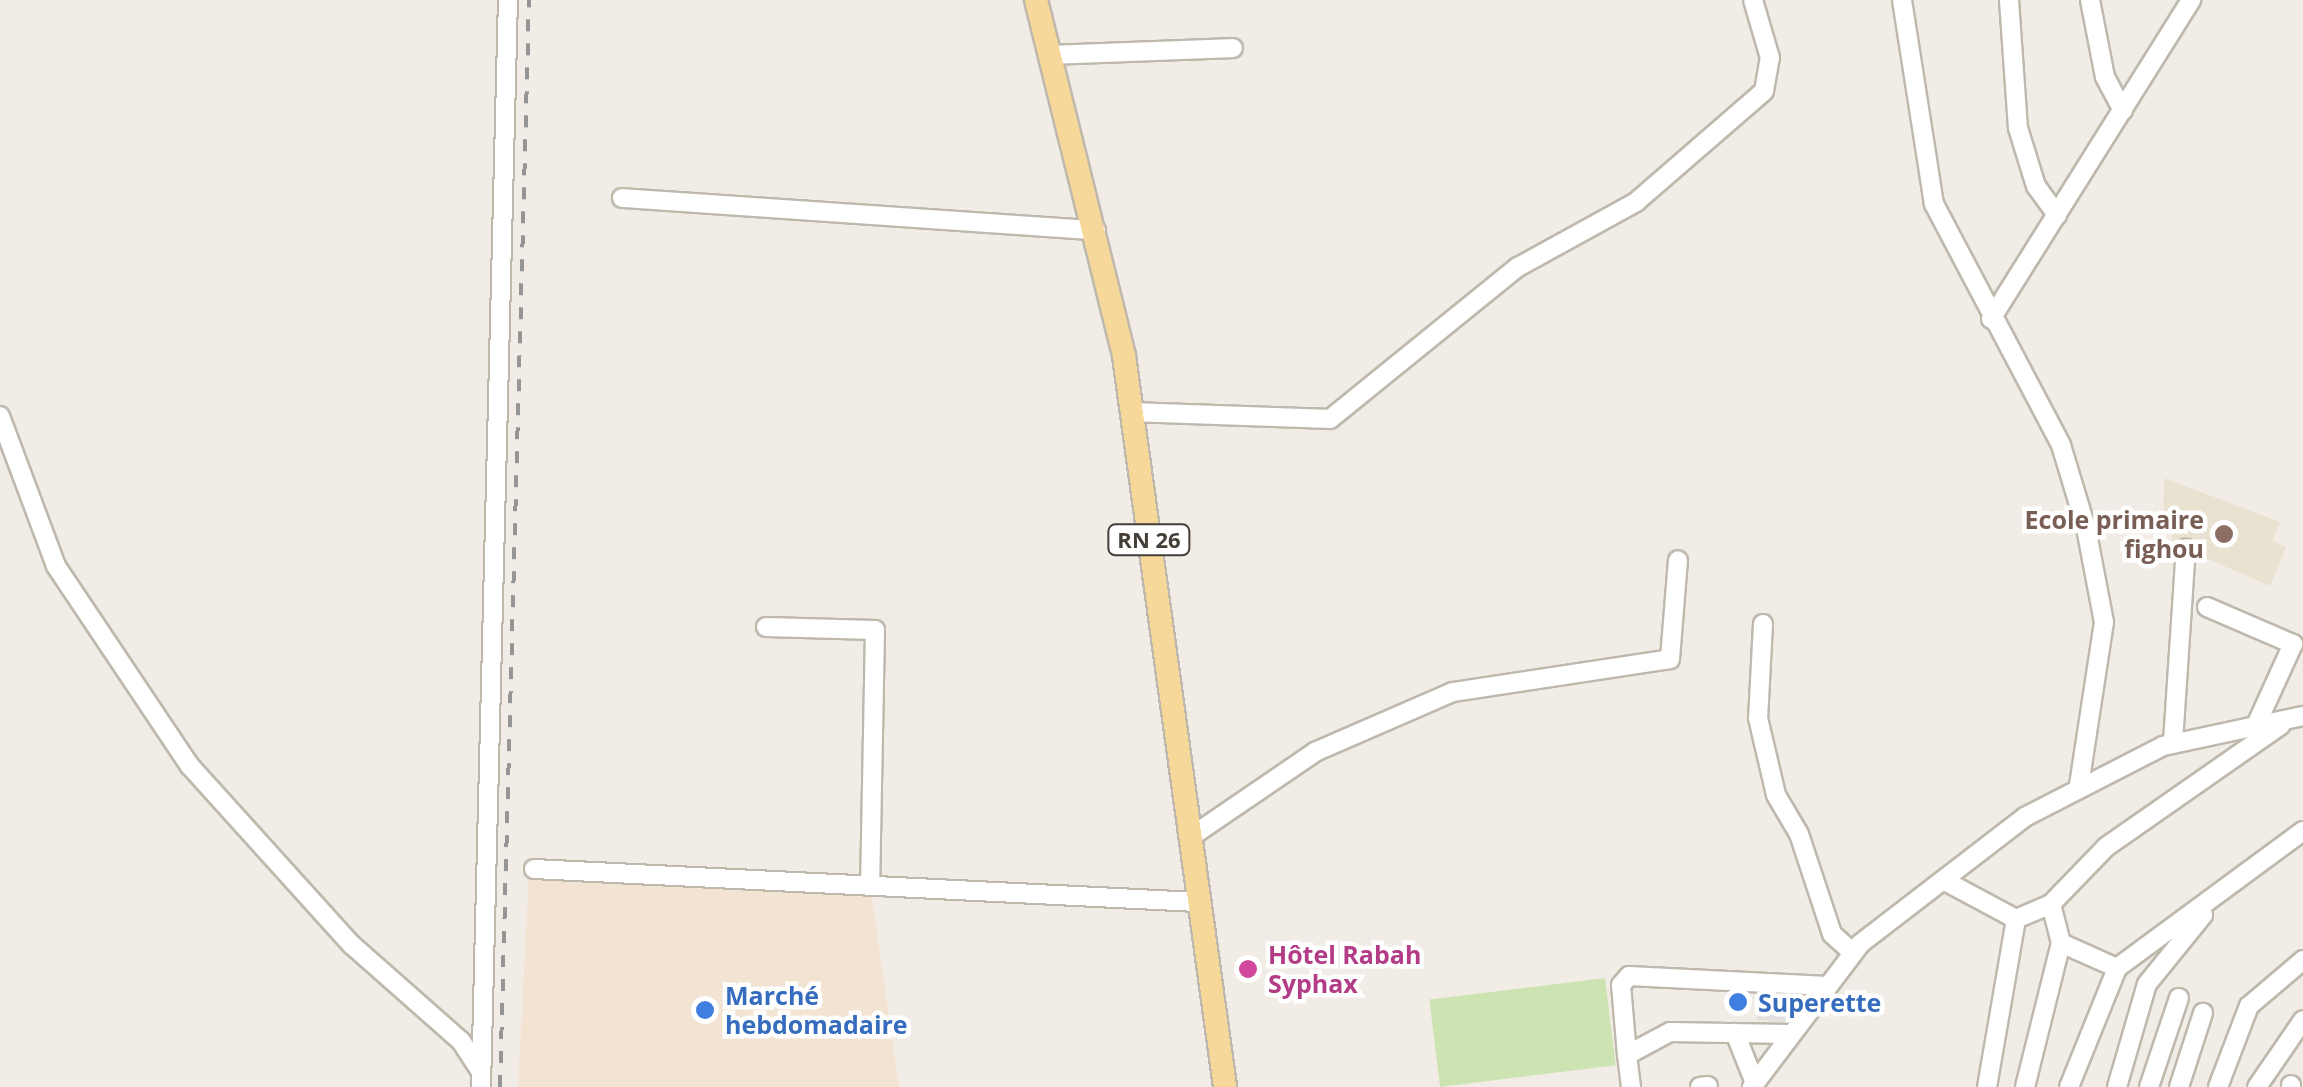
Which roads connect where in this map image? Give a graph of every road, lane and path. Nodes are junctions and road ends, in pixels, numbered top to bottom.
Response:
1 (508, 0) edge
2 (1036, 0) edge
3 (1753, 0) edge
4 (1902, 0) edge
5 (2009, 0) edge
6 (2090, 0) edge
7 (2192, 0) edge
8 (2180, 9) edge
9 (1234, 48) dead end
10 (1051, 56) junction
11 (2123, 110) junction
12 (622, 198) dead end
13 (2057, 215) junction
14 (1096, 230) junction
15 (1991, 320) junction
16 (1132, 412) junction
17 (0, 416) edge
18 (2186, 548) dead end
19 (1678, 560) dead end
20 (2207, 608) dead end
21 (1762, 624) dead end
22 (766, 627) dead end
23 (2303, 716) edge
24 (2257, 724) junction
25 (2281, 724) junction
26 (2174, 742) junction
27 (2079, 784) junction
28 (2303, 830) edge
29 (1189, 838) junction
30 (534, 869) dead end
31 (1944, 882) junction
32 (870, 885) junction
33 (2220, 896) junction
34 (1198, 902) junction
35 (2051, 904) junction
36 (2016, 919) junction
37 (2061, 943) junction
38 (1853, 953) junction
39 (2303, 960) edge
40 (2117, 968) junction
41 (1828, 986) junction
42 (2179, 998) dead end
43 (2203, 1013) dead end
44 (2303, 1020) edge
45 (1734, 1034) junction
46 (1790, 1034) junction
47 (1627, 1055) junction
48 (482, 1080) edge
49 (1753, 1085) edge
50 (1708, 1086) edge
51 (1224, 1087) edge
52 (1631, 1087) edge
53 (1700, 1087) edge
54 (1987, 1087) edge
55 (2026, 1087) edge
56 (2069, 1087) edge
57 (2117, 1087) edge
58 (2149, 1087) edge
59 (2180, 1087) edge
60 (2218, 1087) edge
61 (2257, 1087) edge

1 - 48 street
2 - 10 main road, RN 26
3 - 16 street
4 - 15 street
5 - 13 street
6 - 11 street
7 - 8 street
8 - 11 street
9 - 10 street
10 - 14 main road, RN 26
11 - 13 street
12 - 14 street
13 - 15 street
14 - 16 main road, RN 26
15 - 27 street
16 - 29 main road, RN 26
17 - 48 street
18 - 26 street
19 - 29 street
20 - 24 street
21 - 38 street
22 - 32 street
23 - 25 street
24 - 25 street
24 - 26 street
25 - 35 street
26 - 27 street
27 - 31 street
28 - 33 street
29 - 34 main road, RN 26
30 - 32 street
31 - 36 street
31 - 38 street
32 - 34 street
33 - 40 street
33 - 57 street
34 - 51 main road, RN 26
35 - 36 street
35 - 37 street
36 - 54 street
37 - 40 street
37 - 55 street
38 - 41 street
39 - 60 street
40 - 56 street
41 - 46 street
41 - 47 street
42 - 58 street
43 - 59 street
44 - 61 street
45 - 46 street
45 - 47 street
45 - 49 street
46 - 49 street
47 - 52 street
50 - 53 street

